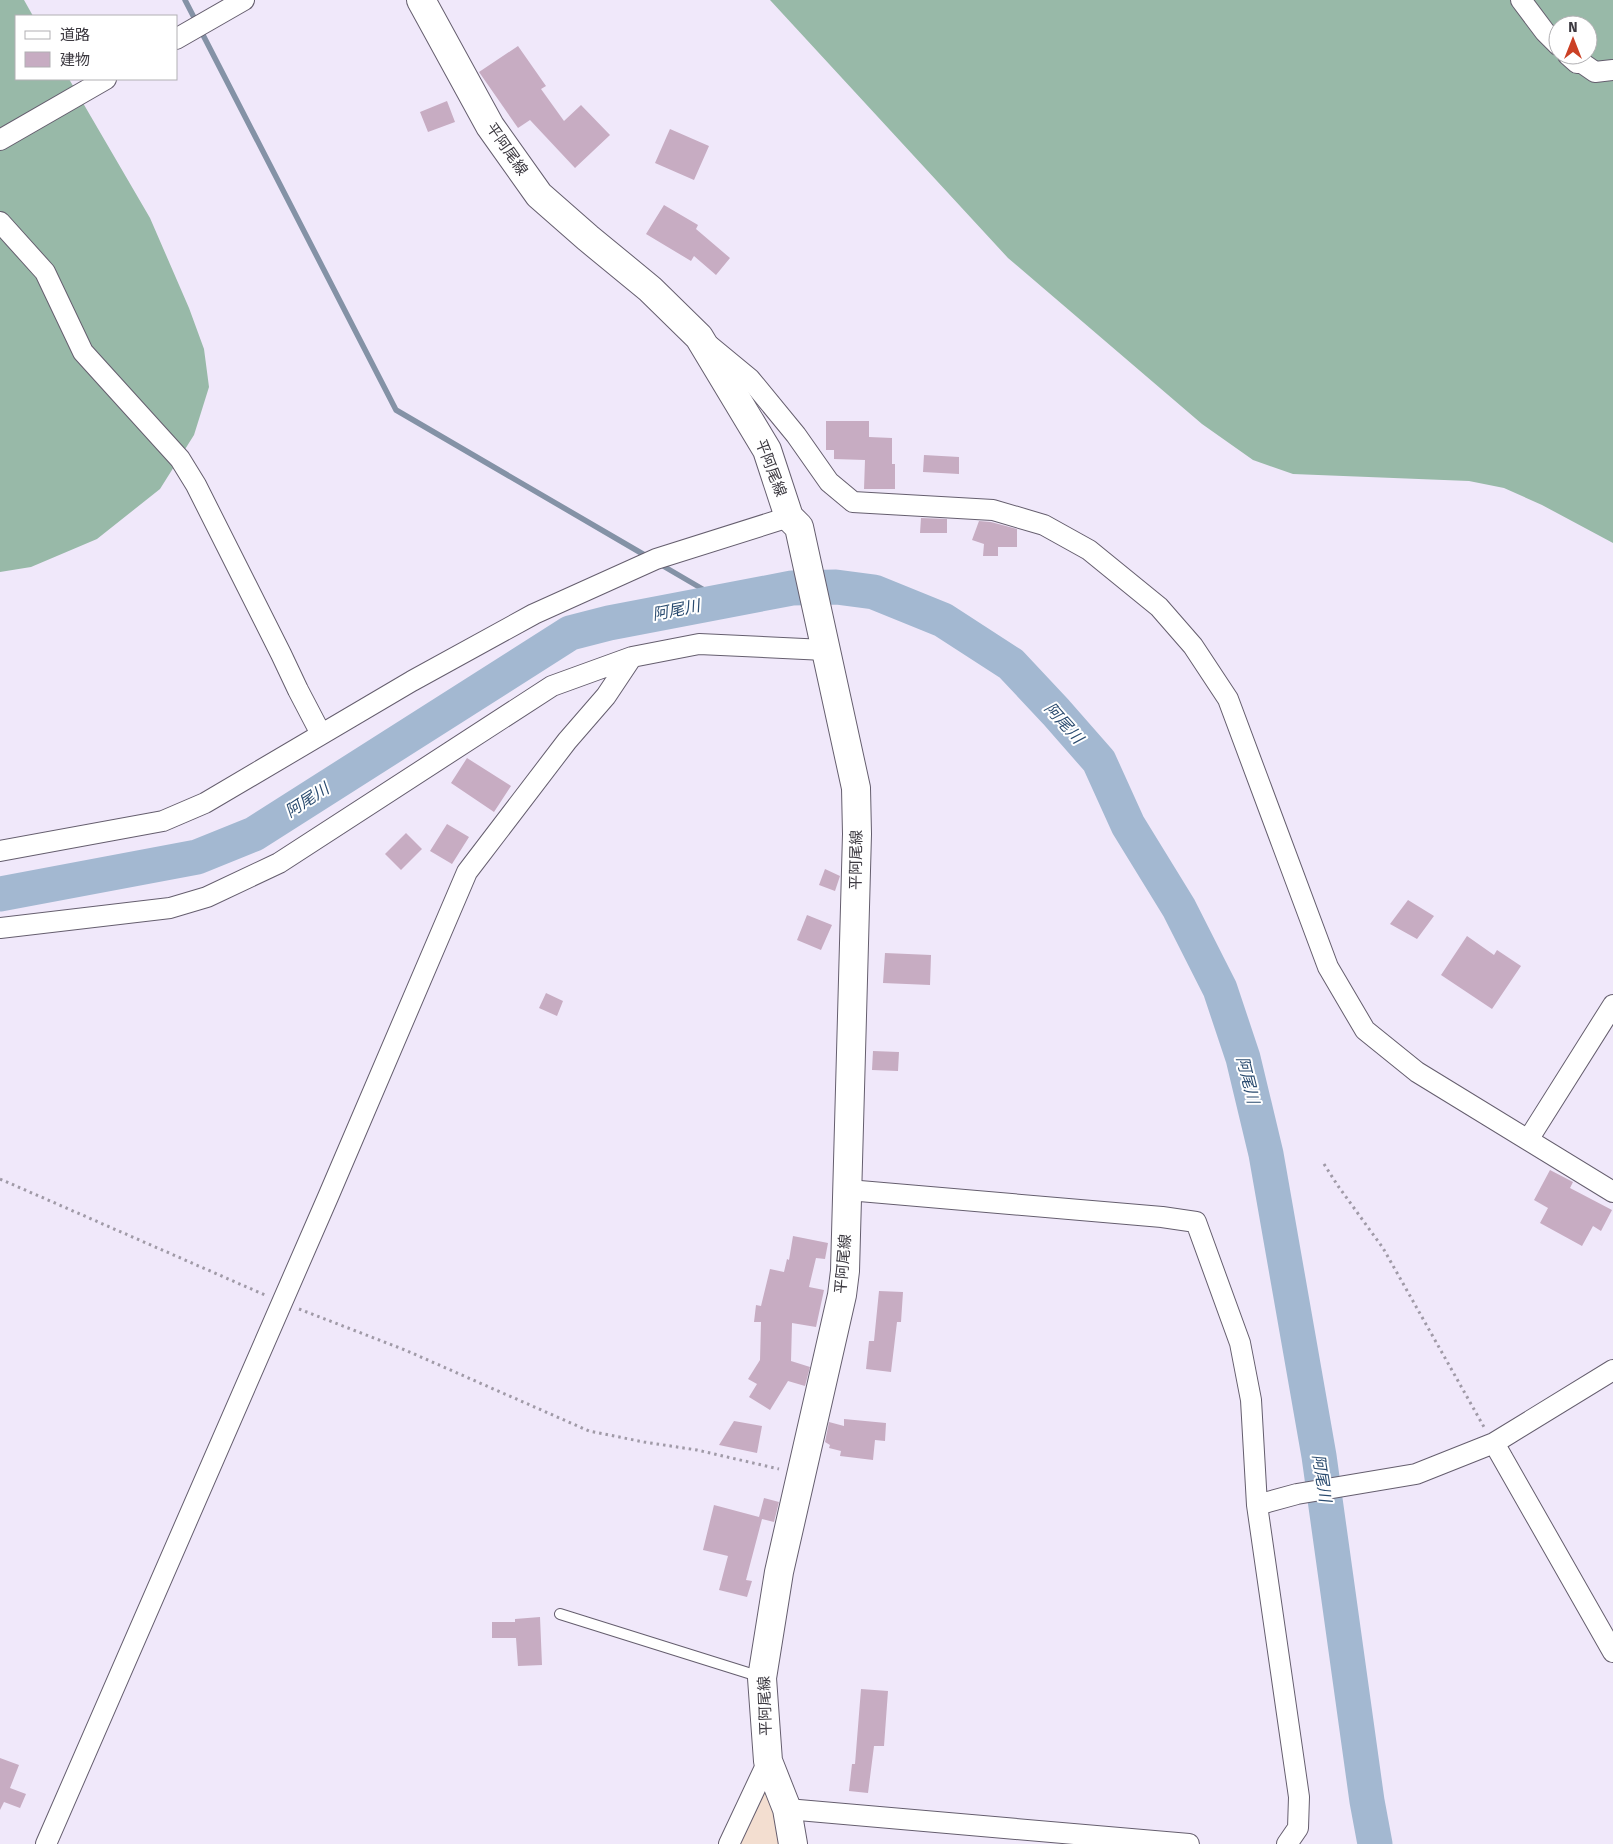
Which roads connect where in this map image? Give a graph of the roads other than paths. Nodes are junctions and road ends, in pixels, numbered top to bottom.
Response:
1 (244, 0) edge
2 (421, 0) edge
3 (1521, 0) edge
4 (1548, 34) edge
5 (178, 38) edge
6 (1585, 65) edge
7 (1613, 70) edge
8 (104, 80) edge
9 (0, 140) edge
10 (0, 222) edge
11 (699, 337) junction
12 (794, 522) junction
13 (824, 644) junction
14 (632, 657) junction
15 (321, 734) junction
16 (0, 850) edge
17 (0, 928) edge
18 (1613, 1005) edge
19 (1528, 1140) junction
20 (848, 1190) junction
21 (1613, 1192) edge
22 (1613, 1370) edge
23 (1494, 1442) junction
24 (1257, 1505) junction
25 (560, 1614) dead end
26 (1613, 1652) edge
27 (762, 1678) junction
28 (768, 1761) junction
29 (787, 1810) junction
30 (46, 1844) edge
31 (729, 1844) edge
32 (793, 1844) edge
33 (1189, 1844) edge
34 (1287, 1844) edge

1 - 5 street
2 - 11 main road, 平阿尾線
3 - 4 street
6 - 7 street
8 - 9 street
10 - 15 street
11 - 12 main road, 平阿尾線
11 - 19 street
12 - 13 main road, 平阿尾線
12 - 15 street
13 - 14 street
13 - 20 main road, 平阿尾線
14 - 17 street
14 - 30 street
15 - 16 street
18 - 19 street
19 - 21 street
20 - 24 street
20 - 27 main road, 平阿尾線
22 - 23 street
23 - 24 street
23 - 26 street
24 - 34 street
25 - 27 lane
27 - 28 main road, 平阿尾線
28 - 29 main road, 平阿尾線
28 - 31 street
29 - 32 main road, 平阿尾線
29 - 33 street

